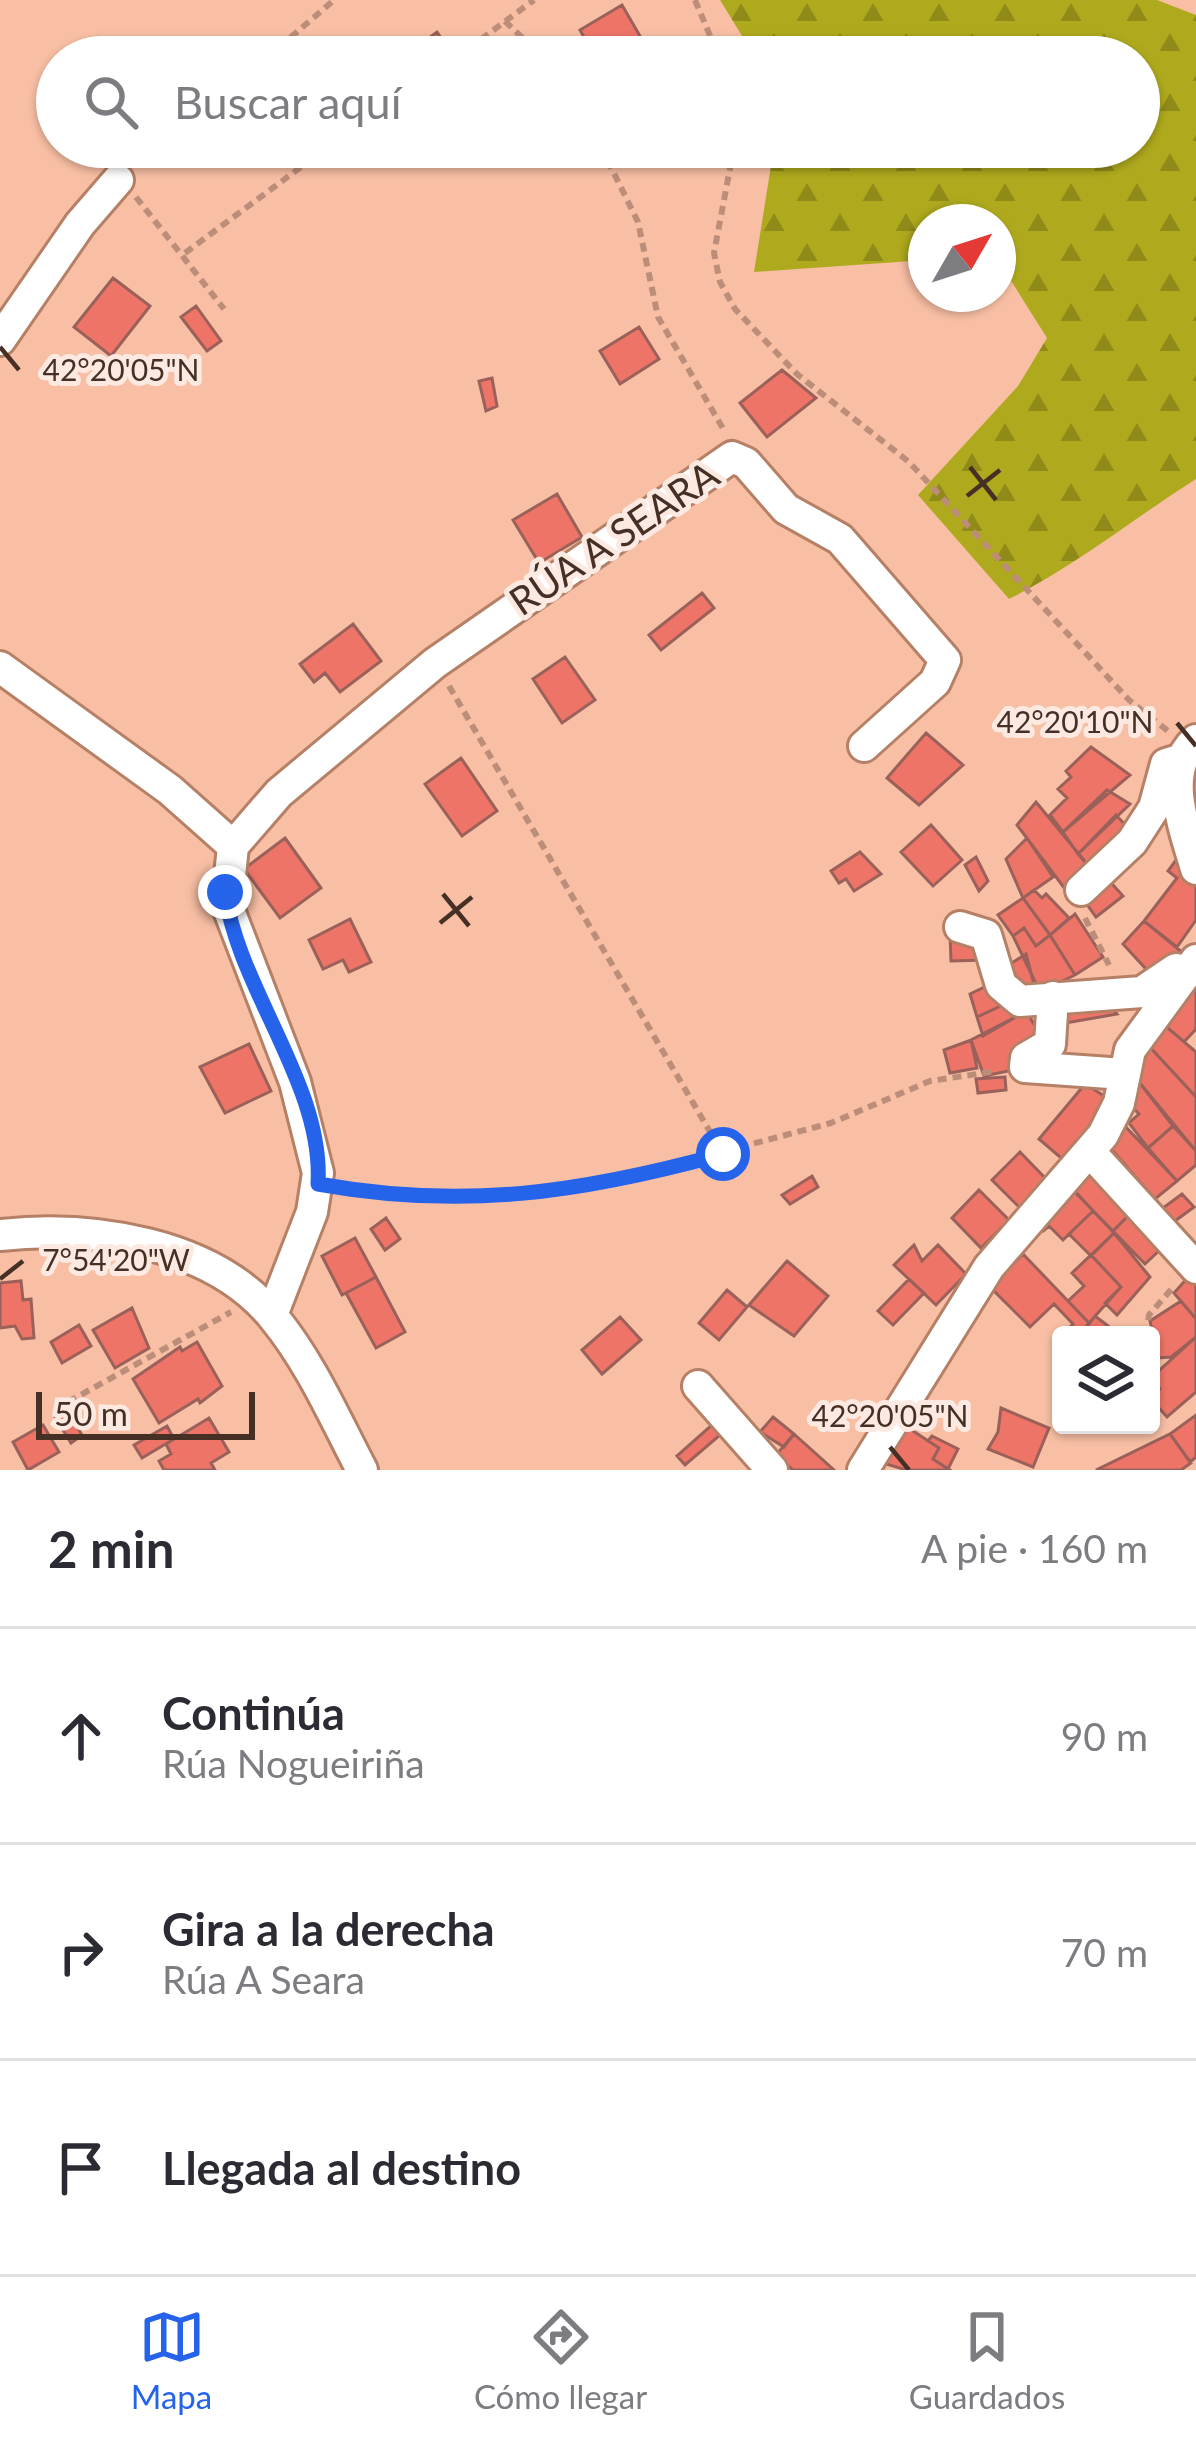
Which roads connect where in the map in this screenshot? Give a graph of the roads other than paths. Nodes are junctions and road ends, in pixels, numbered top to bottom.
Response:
1 (118, 180) road end
2 (0, 340) edge
3 (0, 667) edge
4 (864, 746) dead end
5 (1189, 748) edge
6 (233, 846) junction
7 (1196, 869) edge
8 (1081, 890) road end
9 (960, 927) dead end
10 (1196, 948) edge
11 (1196, 960) edge
12 (1053, 997) junction
13 (1124, 1074) junction
14 (1091, 1153) junction
15 (0, 1235) edge
16 (1191, 1264) edge
17 (263, 1306) junction
18 (698, 1386) dead end
19 (362, 1470) edge
20 (772, 1470) edge
21 (862, 1470) edge

1 - 2 street
3 - 6 street
4 - 6 street, RÚA A SEARA
5 - 7 street
5 - 8 street
6 - 17 street
9 - 12 street
10 - 12 street
11 - 13 street
12 - 13 street
13 - 14 street
14 - 16 street
14 - 21 street
15 - 17 street
17 - 19 street
18 - 20 street

